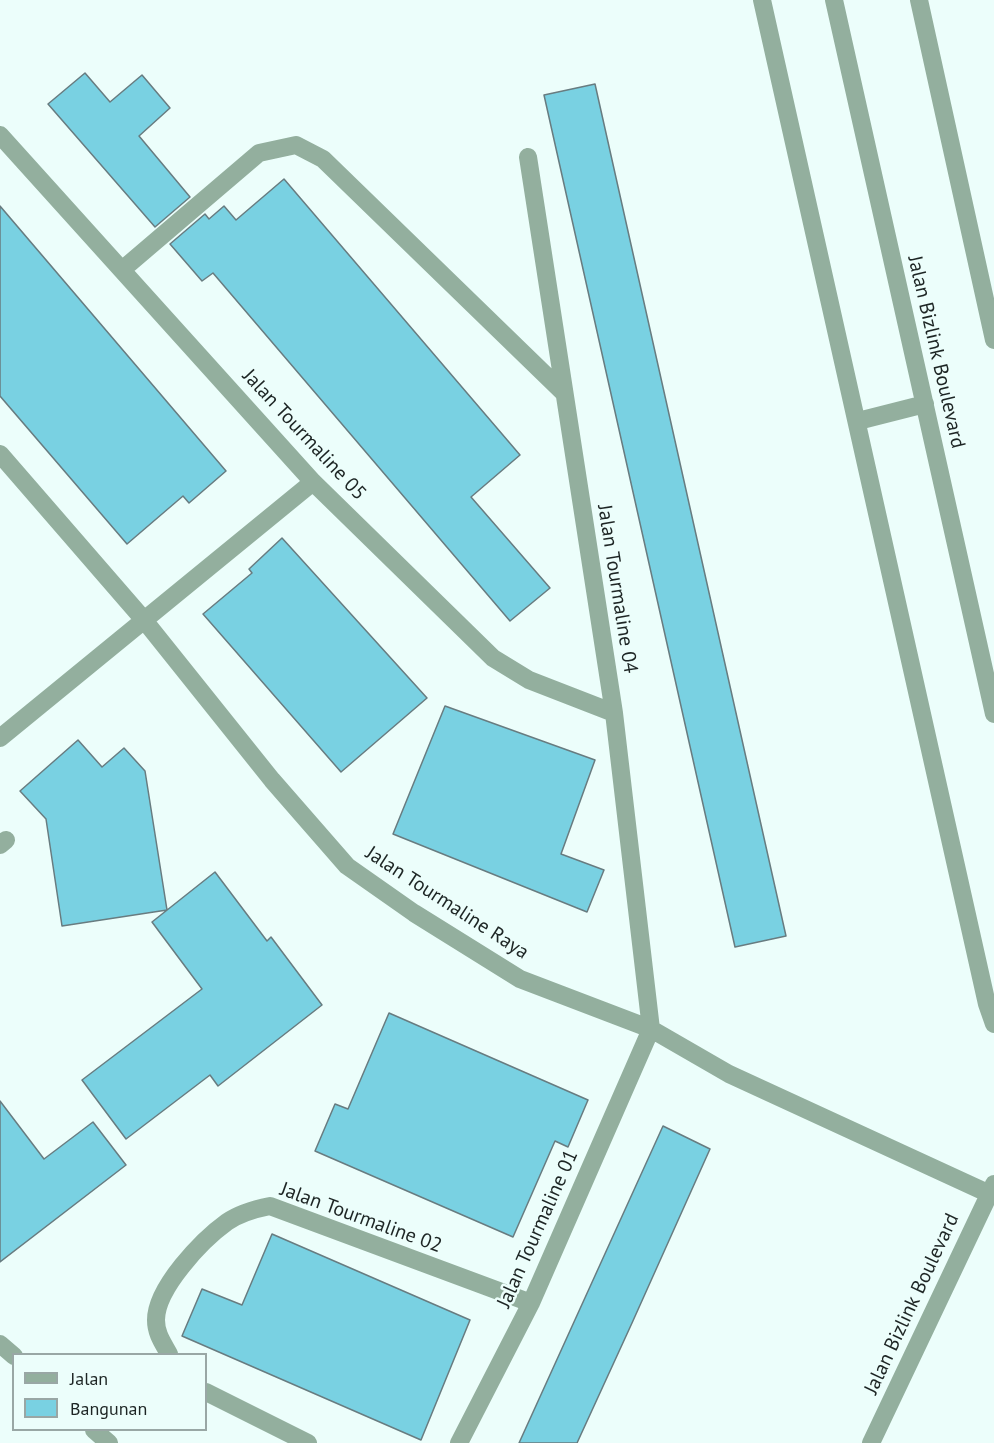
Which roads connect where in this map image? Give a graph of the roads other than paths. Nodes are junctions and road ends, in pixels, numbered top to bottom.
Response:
1 (762, 0) edge
2 (834, 0) edge
3 (919, 0) edge
4 (0, 135) edge
5 (528, 157) dead end
6 (123, 269) junction
7 (994, 340) edge
8 (564, 393) junction
9 (925, 404) junction
10 (858, 421) junction
11 (0, 453) edge
12 (313, 482) junction
13 (144, 620) junction
14 (614, 714) junction
15 (994, 714) edge
16 (0, 738) edge
17 (994, 1024) edge
18 (651, 1029) junction
19 (992, 1191) edge
20 (531, 1304) junction
21 (0, 1344) edge
22 (168, 1353) edge
23 (12, 1354) edge
24 (207, 1392) edge
25 (95, 1431) edge
26 (109, 1443) edge
27 (308, 1443) edge
28 (459, 1443) edge
29 (871, 1443) edge

1 - 10 street
2 - 9 street, Jalan Bizlink Boulevard
3 - 7 street
4 - 6 street, Jalan Tourmaline 05
5 - 8 street, Jalan Tourmaline 04
6 - 8 street
6 - 12 street, Jalan Tourmaline 05
8 - 14 street, Jalan Tourmaline 04
9 - 10 street
9 - 15 street, Jalan Bizlink Boulevard
10 - 17 street
11 - 13 street, Jalan Tourmaline Raya
12 - 13 street
12 - 14 street, Jalan Tourmaline 05
13 - 16 street
13 - 18 street, Jalan Tourmaline Raya
14 - 18 street, Jalan Tourmaline 04
18 - 19 street, Jalan Tourmaline Raya
18 - 20 street, Jalan Tourmaline 01
19 - 29 street, Jalan Bizlink Boulevard
20 - 22 street, Jalan Tourmaline 02
20 - 28 street, Jalan Tourmaline 01
21 - 23 street
24 - 27 street
25 - 26 street

